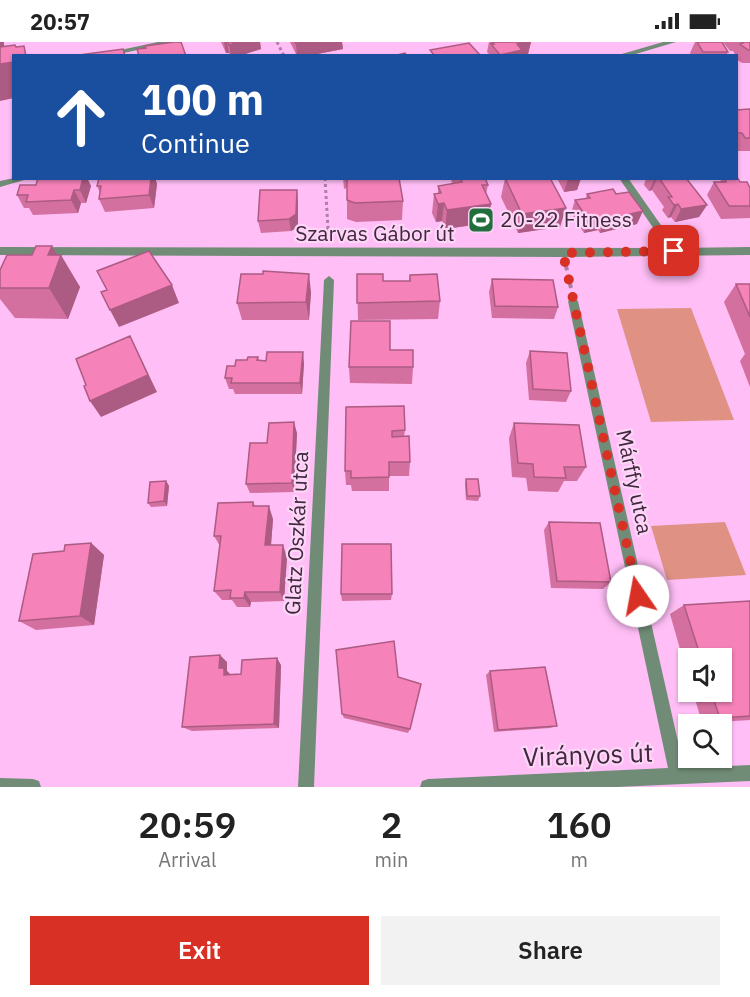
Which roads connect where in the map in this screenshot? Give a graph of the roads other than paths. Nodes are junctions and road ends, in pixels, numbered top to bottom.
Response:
1 (170, 42) edge
2 (672, 42) edge
3 (106, 54) edge
4 (626, 54) edge
5 (18, 180) edge
6 (624, 180) edge
7 (0, 184) edge
8 (0, 251) edge
9 (674, 251) junction
10 (750, 251) edge
11 (329, 280) dead end
12 (573, 301) road end
13 (750, 773) edge
14 (678, 777) junction
15 (0, 786) edge
16 (33, 787) edge
17 (306, 787) edge
18 (428, 787) edge

1 - 3 street
2 - 4 street
5 - 7 street
6 - 9 street
8 - 9 street, Szarvas Gábor út
9 - 10 street, Szarvas Gábor út
11 - 17 street, Glatz Oszkár utca
12 - 14 street, Márffy utca
13 - 14 street, Virányos út
14 - 18 street, Virányos út
15 - 16 street

